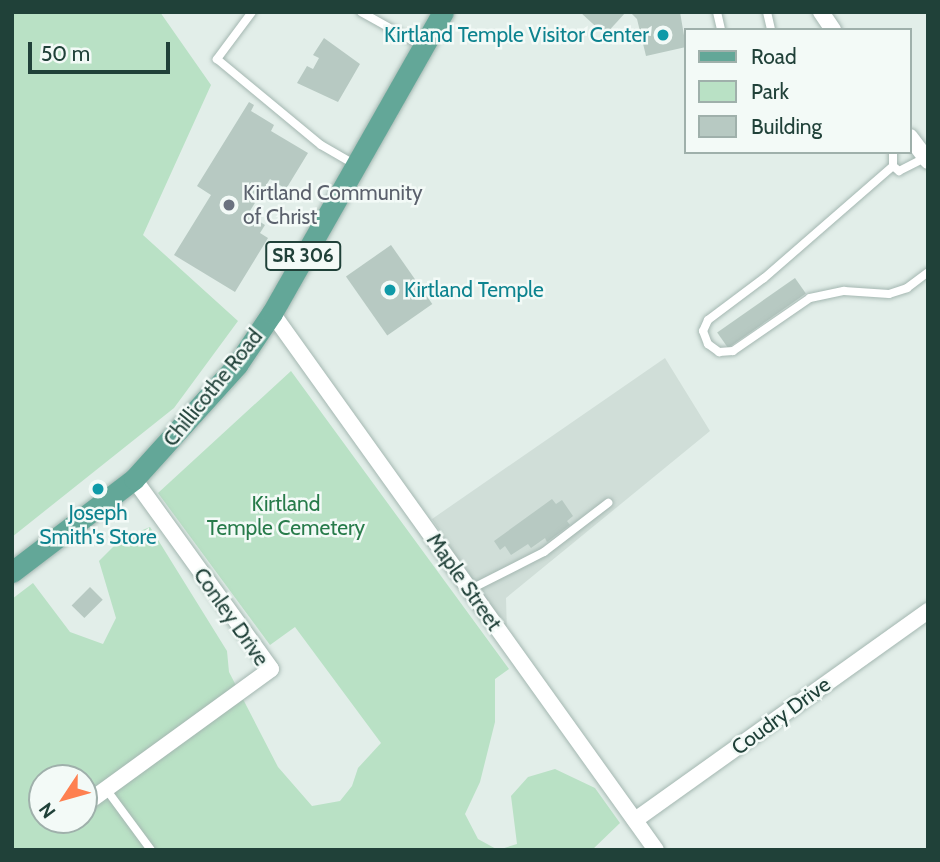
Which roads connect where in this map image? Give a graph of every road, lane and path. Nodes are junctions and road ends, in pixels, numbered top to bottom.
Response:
1 (252, 12) edge
2 (361, 12) edge
3 (443, 12) edge
4 (821, 12) edge
5 (832, 28) edge
6 (423, 47) junction
7 (912, 140) edge
8 (893, 154) edge
9 (927, 160) edge
10 (354, 164) junction
11 (893, 166) junction
12 (928, 272) edge
13 (272, 313) junction
14 (134, 479) junction
15 (608, 503) dead end
16 (12, 572) edge
17 (469, 590) junction
18 (928, 611) edge
19 (106, 789) junction
20 (98, 795) edge
21 (635, 820) junction
22 (151, 850) edge
23 (656, 850) edge

1 - 10 lane
2 - 6 lane
3 - 6 main road, Chillicothe Road / SR 306
4 - 5 street
6 - 10 main road, Chillicothe Road / SR 306
7 - 9 street
8 - 11 lane
9 - 11 lane
10 - 13 main road, Chillicothe Road / SR 306
11 - 12 lane
13 - 14 main road, Chillicothe Road / SR 306
13 - 17 street, Maple Street
14 - 16 main road, Chillicothe Road / SR 306
14 - 19 street, Conley Drive
15 - 17 lane
17 - 21 street, Maple Street
18 - 21 street, Coudry Drive
19 - 20 street, Conley Drive
19 - 22 lane
21 - 23 street, Maple Street

